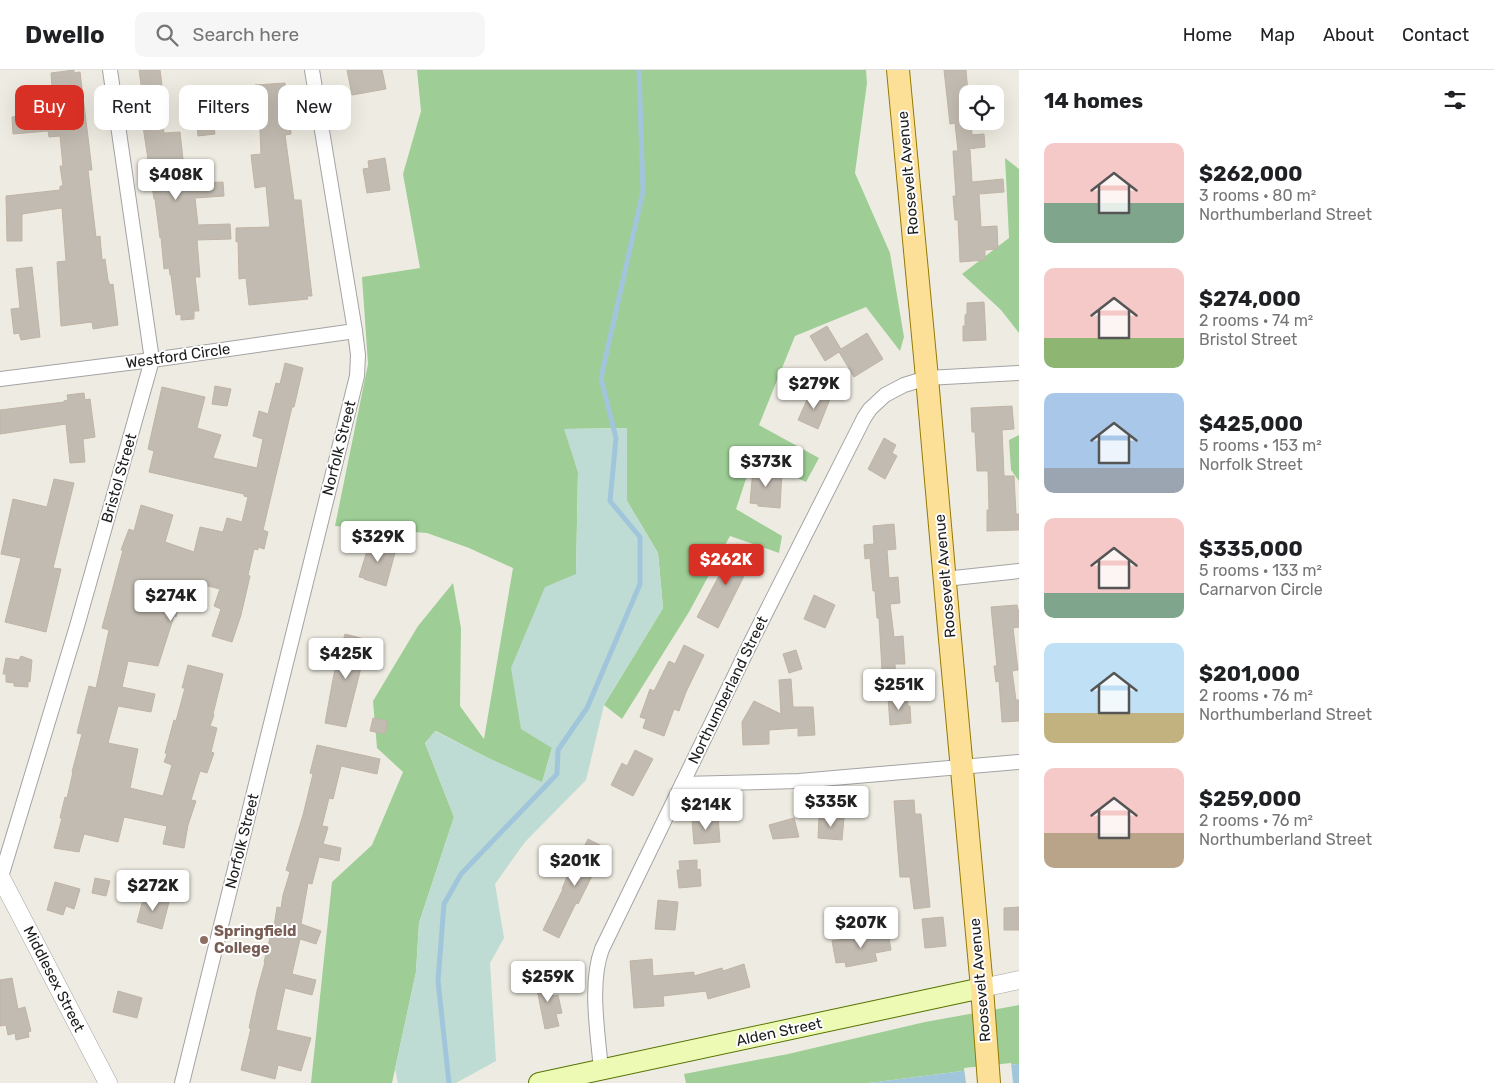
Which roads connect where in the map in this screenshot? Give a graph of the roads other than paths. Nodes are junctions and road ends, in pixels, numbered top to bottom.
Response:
1 (110, 70) edge
2 (312, 70) edge
3 (898, 70) edge
4 (355, 331) junction
5 (152, 360) junction
6 (1019, 373) edge
7 (928, 378) junction
8 (0, 379) edge
9 (1019, 571) edge
10 (945, 579) junction
11 (1019, 762) edge
12 (961, 768) junction
13 (682, 784) junction
14 (0, 876) edge
15 (1019, 980) edge
16 (982, 988) junction
17 (600, 1070) junction
18 (108, 1083) edge
19 (182, 1083) edge
20 (539, 1083) edge
21 (989, 1083) edge

1 - 5 street, Bristol Street
2 - 4 street, Norfolk Street
3 - 7 main road, Roosevelt Avenue
4 - 5 street, Westford Circle
4 - 19 street, Norfolk Street
5 - 8 street, Westford Circle
5 - 14 street, Bristol Street
6 - 7 street, Northumberland Street
7 - 10 main road, Roosevelt Avenue
7 - 13 street, Northumberland Street
9 - 10 street
10 - 12 main road, Roosevelt Avenue
11 - 12 street
12 - 13 street
12 - 16 main road, Roosevelt Avenue
13 - 17 street, Northumberland Street
14 - 18 street, Middlesex Street
15 - 16 street, Alden Street
16 - 17 main road, Alden Street
16 - 21 main road, Roosevelt Avenue
17 - 20 main road, Alden Street

